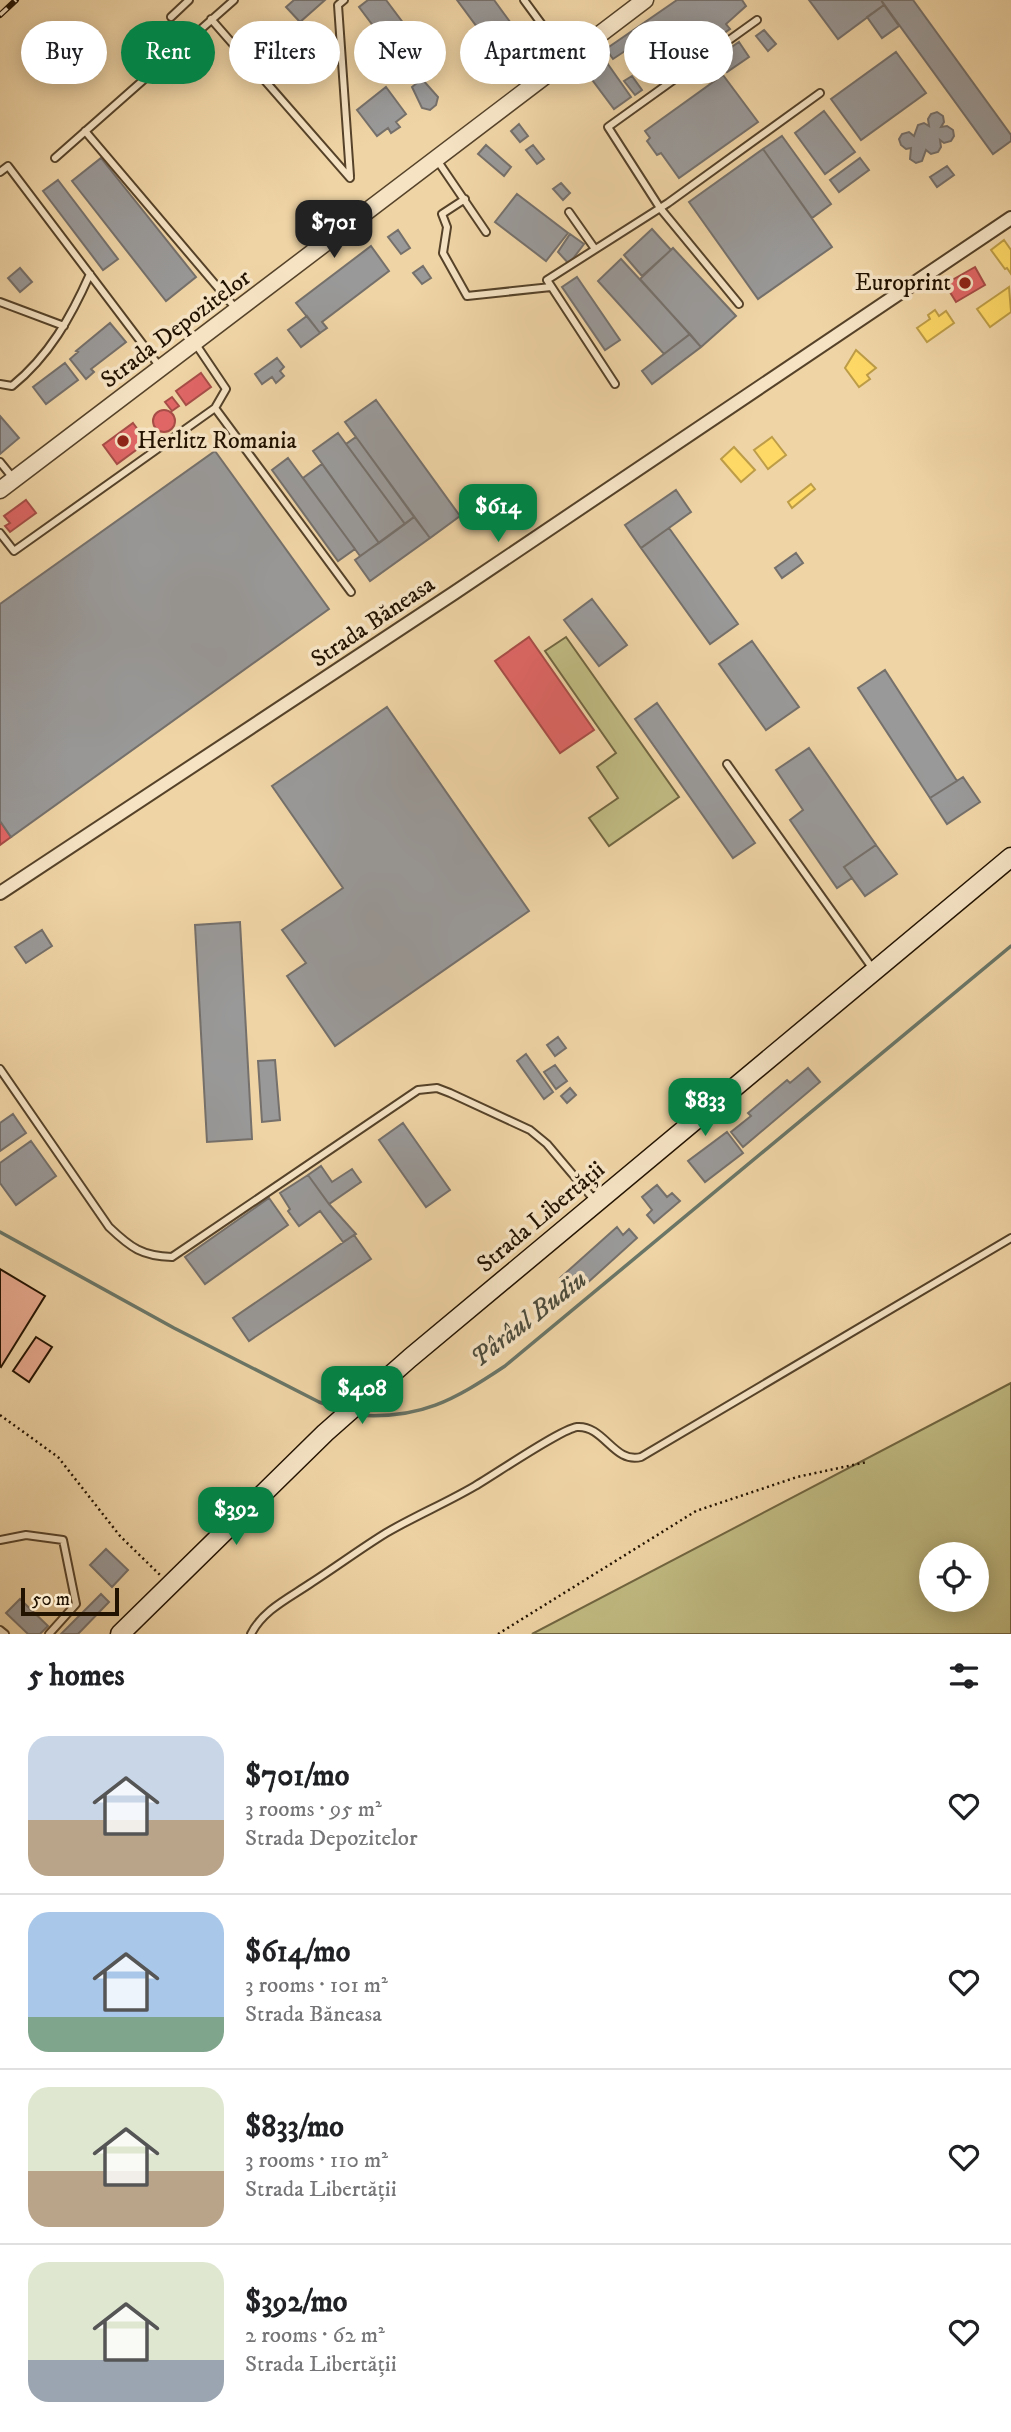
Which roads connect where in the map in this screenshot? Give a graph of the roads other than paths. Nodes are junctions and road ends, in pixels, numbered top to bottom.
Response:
1 (189, 0) edge
2 (234, 0) edge
3 (343, 0) edge
4 (524, 0) edge
5 (645, 0) edge
6 (171, 17) dead end
7 (212, 19) junction
8 (757, 20) dead end
9 (539, 21) edge
10 (820, 93) dead end
11 (85, 131) junction
12 (55, 158) dead end
13 (436, 159) junction
14 (0, 172) edge
15 (466, 199) junction
16 (660, 208) junction
17 (569, 212) dead end
18 (1011, 218) edge
19 (486, 232) dead end
20 (595, 249) junction
21 (90, 274) junction
22 (551, 286) junction
23 (0, 302) edge
24 (738, 304) dead end
25 (238, 311) junction
26 (64, 326) junction
27 (195, 343) junction
28 (161, 369) junction
29 (0, 384) edge
30 (615, 384) dead end
31 (215, 408) junction
32 (0, 462) edge
33 (14, 479) junction
34 (0, 490) edge
35 (0, 533) edge
36 (351, 592) dead end
37 (727, 764) dead end
38 (1011, 857) edge
39 (0, 892) edge
40 (874, 971) junction
41 (0, 1069) edge
42 (597, 1203) junction
43 (1011, 1238) edge
44 (0, 1540) edge
45 (0, 1630) edge
46 (5, 1634) edge
47 (49, 1634) edge
48 (120, 1634) edge
49 (251, 1634) edge

1 - 6 lane
2 - 7 lane
3 - 7 lane
4 - 9 lane
5 - 13 street, Strada Depozitelor
7 - 11 lane
8 - 16 lane
10 - 16 lane
11 - 12 lane
11 - 25 lane
13 - 15 lane
13 - 25 street, Strada Depozitelor
14 - 21 lane
15 - 19 lane
15 - 22 lane
16 - 20 lane
16 - 24 lane
17 - 20 lane
18 - 39 street, Strada Băneasa
20 - 22 lane
21 - 26 lane
21 - 28 lane
22 - 30 lane
23 - 26 lane
25 - 27 street, Strada Depozitelor
26 - 29 lane
27 - 28 street, Strada Depozitelor
27 - 31 lane
28 - 33 street, Strada Depozitelor
31 - 35 lane
31 - 36 lane
32 - 33 lane
33 - 34 street, Strada Depozitelor
37 - 40 lane
38 - 40 main road, Strada Libertății
40 - 42 main road, Strada Libertății
41 - 42 lane
42 - 48 main road, Strada Libertății
43 - 49 lane
44 - 47 lane
45 - 46 lane

